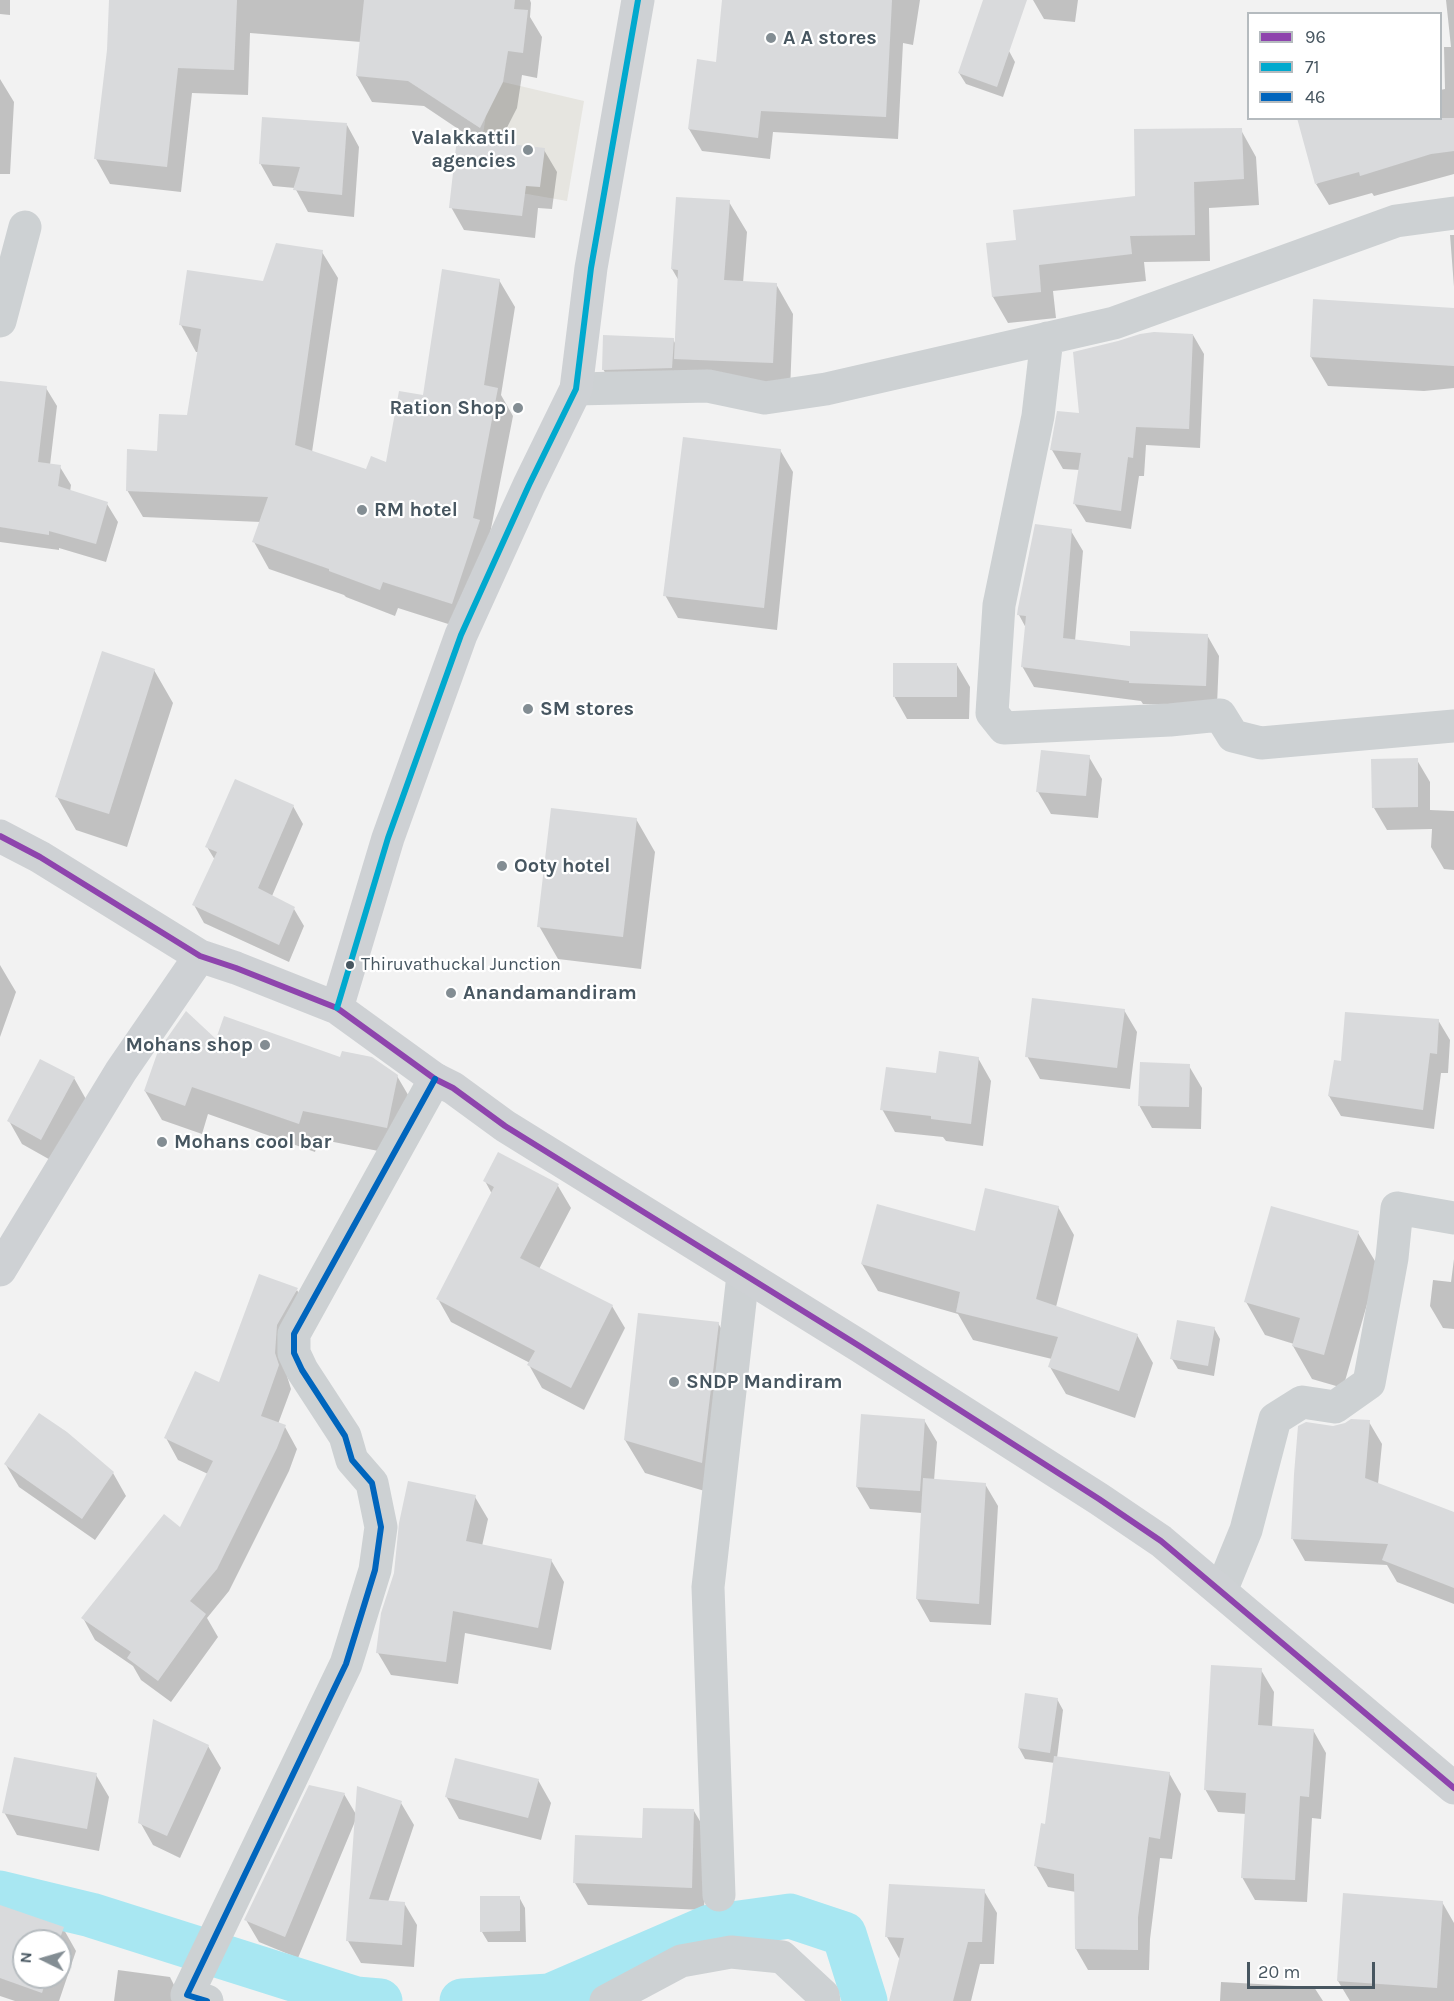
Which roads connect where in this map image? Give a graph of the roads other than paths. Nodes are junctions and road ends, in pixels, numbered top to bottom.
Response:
1 (638, 0) edge
2 (1454, 213) edge
3 (25, 226) dead end
4 (0, 321) edge
5 (1047, 338) junction
6 (576, 389) junction
7 (1454, 726) edge
8 (0, 836) edge
9 (200, 957) junction
10 (337, 1008) junction
11 (435, 1079) junction
12 (1454, 1218) edge
13 (0, 1270) edge
14 (743, 1275) junction
15 (1221, 1590) junction
16 (1454, 1788) edge
17 (719, 1895) dead end
18 (203, 1987) edge
19 (606, 2001) edge
20 (824, 2001) edge

1 - 6 main road
2 - 5 street
3 - 4 street
5 - 6 street
5 - 7 street
6 - 10 main road
8 - 9 main road
9 - 10 main road
9 - 13 main road
10 - 11 main road
11 - 14 main road
11 - 18 street
12 - 15 street
14 - 15 main road
14 - 17 street
15 - 16 main road
19 - 20 street

